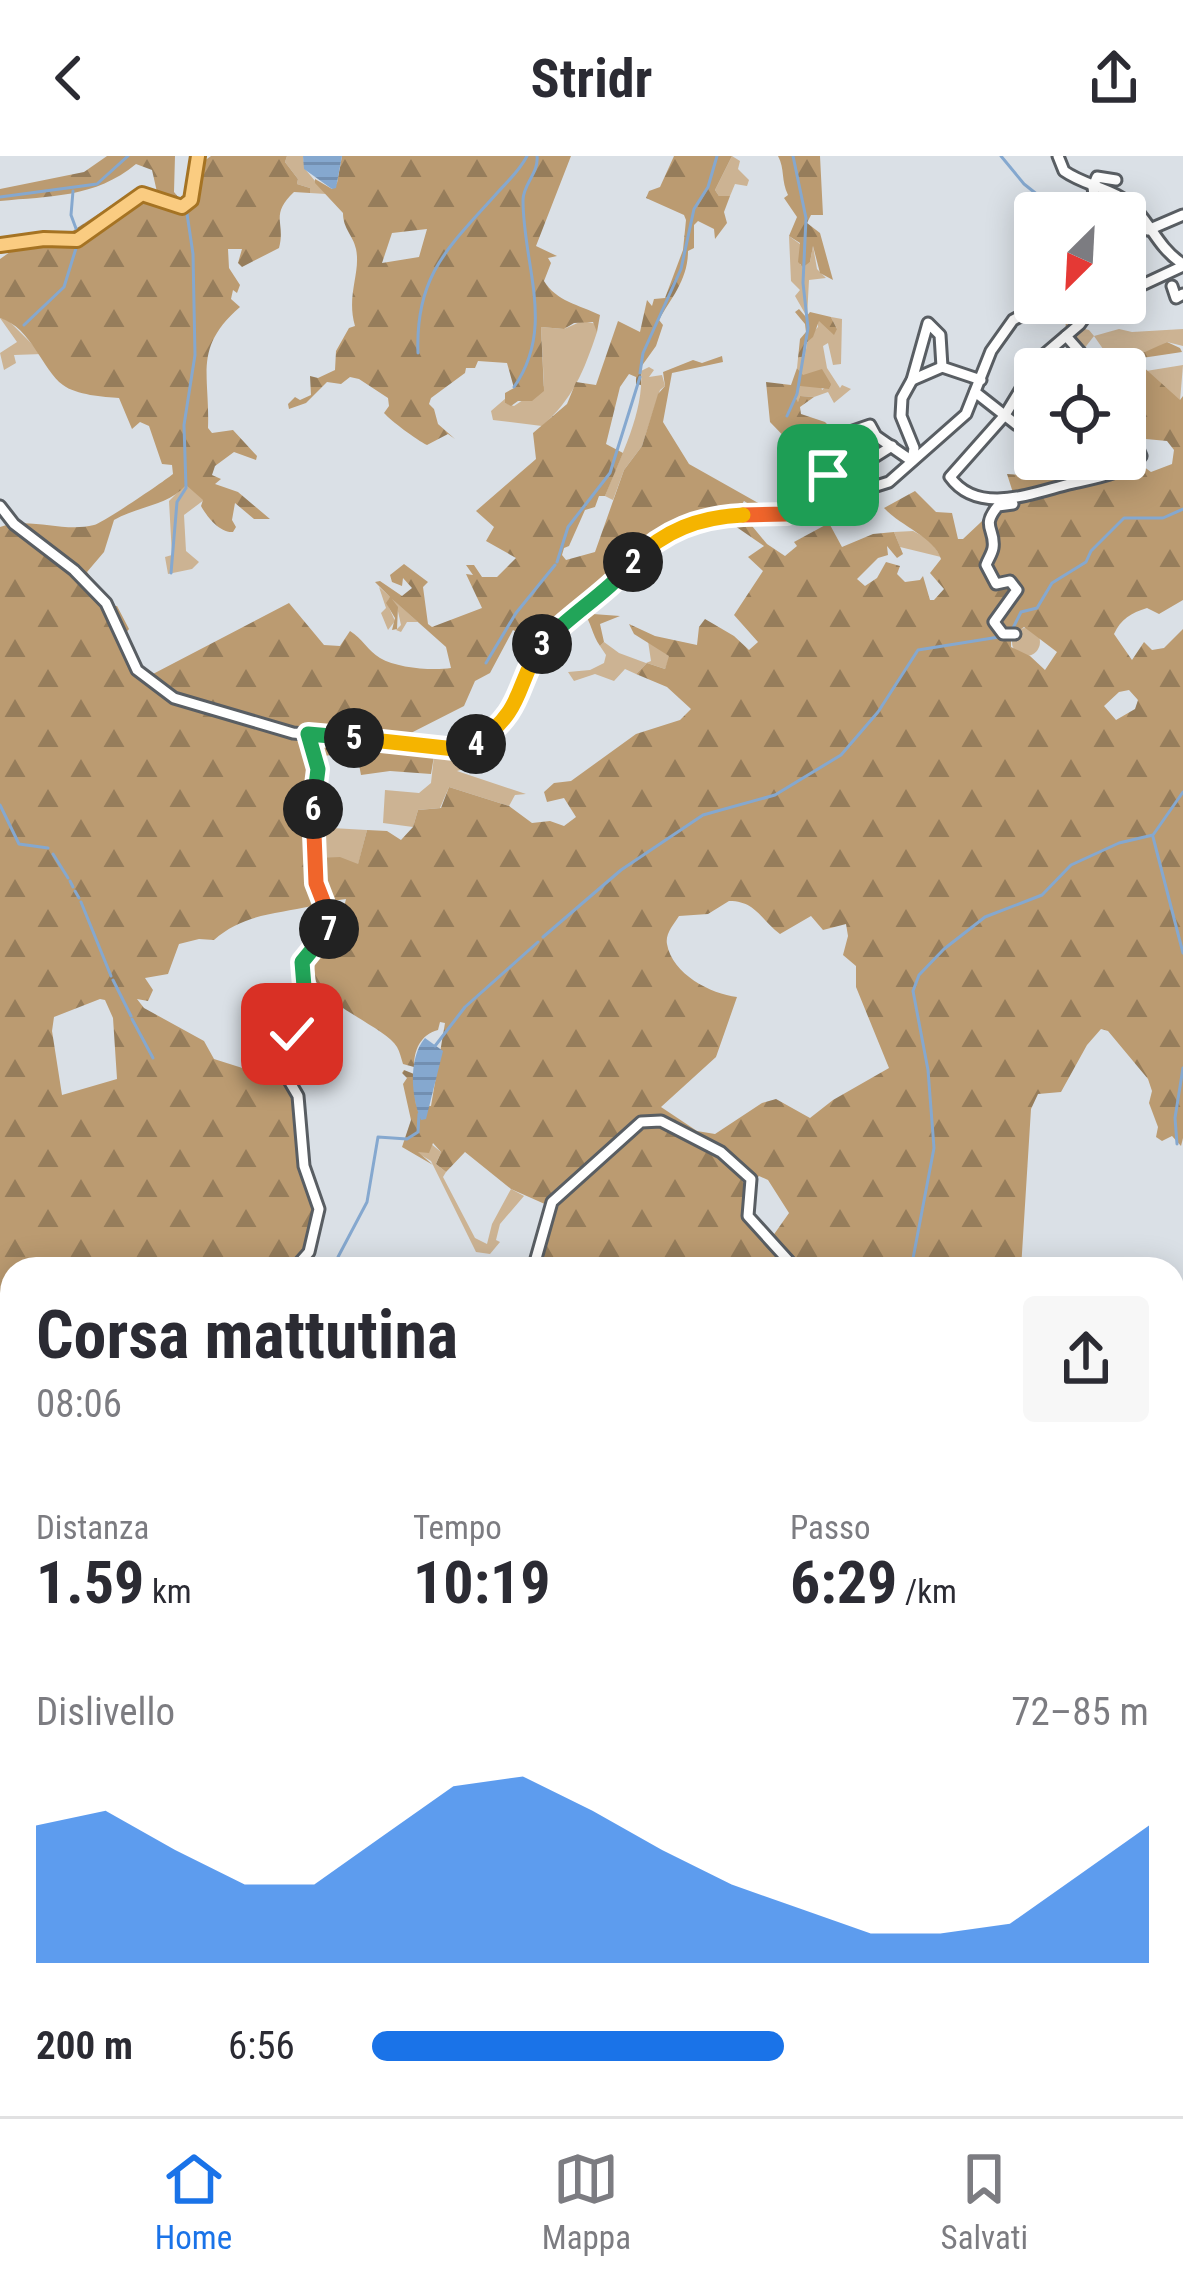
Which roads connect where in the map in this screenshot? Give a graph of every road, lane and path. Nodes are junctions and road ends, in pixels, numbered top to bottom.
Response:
1 (198, 156) edge
2 (1058, 156) edge
3 (1116, 180) dead end
4 (1093, 187) junction
5 (1094, 192) edge
6 (1183, 215) edge
7 (1148, 230) junction
8 (0, 245) edge
9 (1181, 259) edge
10 (1146, 280) edge
11 (1172, 286) dead end
12 (1180, 298) edge
13 (1014, 319) edge
14 (1077, 324) edge
15 (1066, 336) junction
16 (1052, 348) edge
17 (1076, 348) edge
18 (942, 367) junction
19 (912, 380) junction
20 (978, 386) junction
21 (1014, 399) edge
22 (1005, 415) junction
23 (1014, 422) edge
24 (838, 436) dead end
25 (876, 436) junction
26 (892, 446) junction
27 (842, 451) dead end
28 (806, 458) dead end
29 (911, 461) junction
30 (1087, 480) edge
31 (826, 485) junction
32 (1016, 499) junction
33 (836, 500) junction
34 (0, 506) edge
35 (1007, 634) dead end
36 (308, 734) junction
37 (305, 1257) edge
38 (536, 1257) edge
39 (785, 1257) edge

1 - 8 main road
2 - 4 street
3 - 4 street
4 - 5 street
4 - 7 street
6 - 7 street
7 - 9 street
9 - 10 street
11 - 12 street
13 - 20 street
14 - 15 street
15 - 16 street
15 - 17 street
18 - 19 street
18 - 19 street
18 - 20 street
19 - 29 street
20 - 22 street
20 - 29 street
21 - 22 street
22 - 23 street
22 - 32 street
24 - 25 street
25 - 26 street
25 - 27 street
26 - 29 street
26 - 31 street
28 - 31 street
29 - 33 street
30 - 32 street
31 - 33 street
32 - 35 street
33 - 36 street
34 - 36 street
36 - 37 street
38 - 39 street

